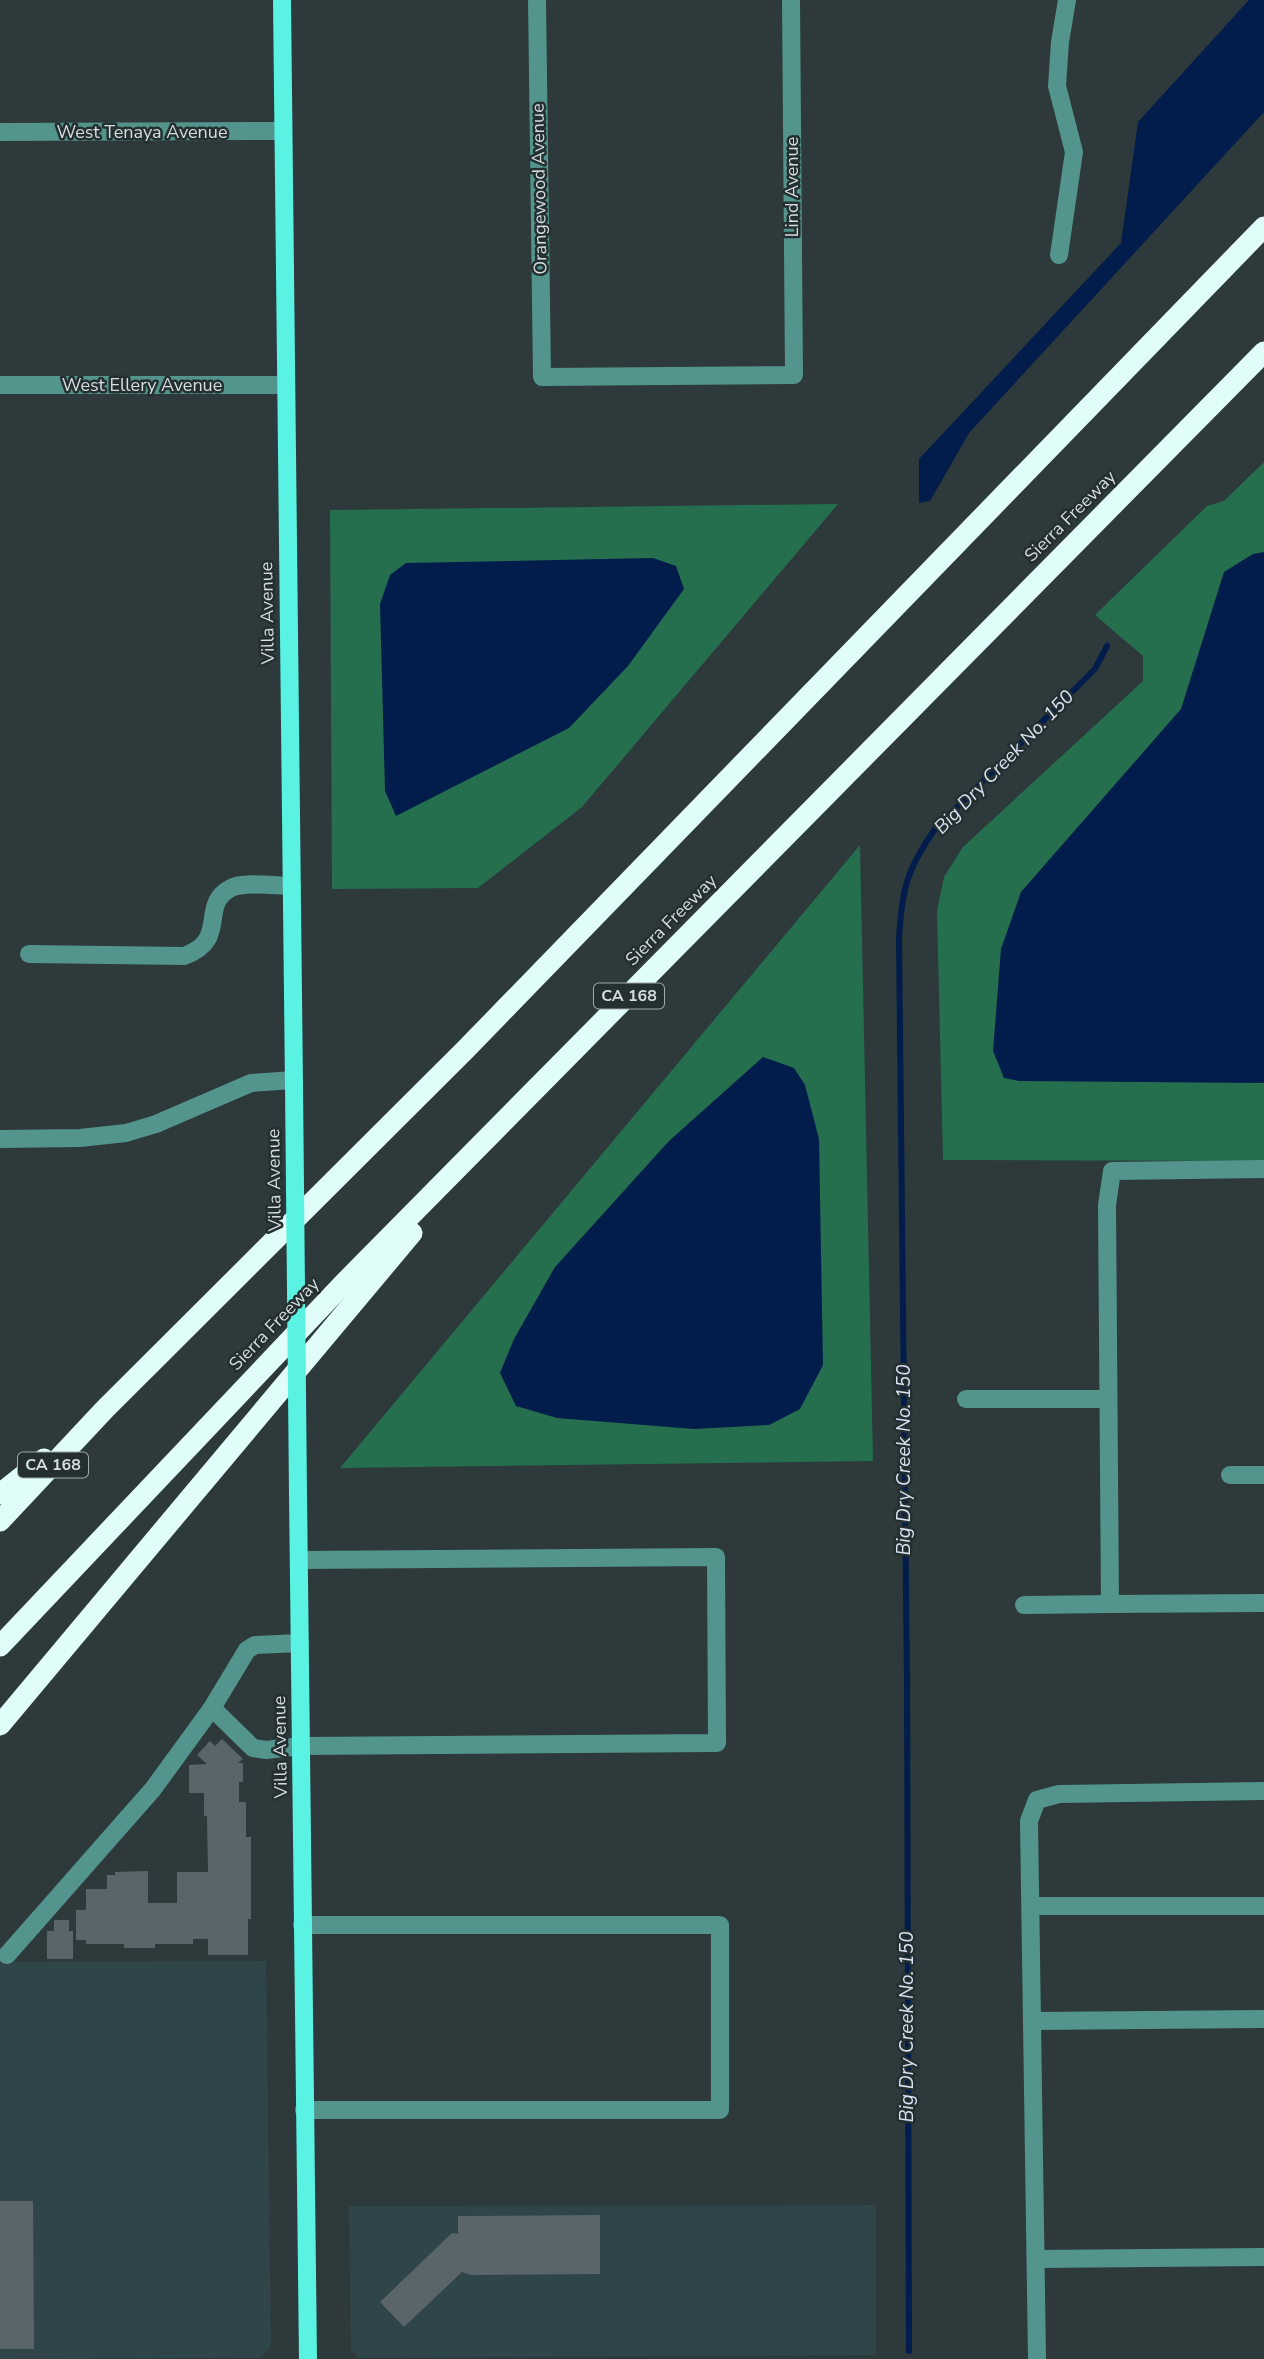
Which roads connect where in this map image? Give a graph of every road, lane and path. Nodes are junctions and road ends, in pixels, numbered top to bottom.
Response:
1 (282, 0) edge
2 (537, 0) edge
3 (791, 0) edge
4 (1067, 0) edge
5 (283, 131) junction
6 (0, 132) edge
7 (1264, 228) edge
8 (1059, 255) dead end
9 (1264, 352) edge
10 (794, 375) joint
11 (0, 385) edge
12 (285, 385) junction
13 (292, 886) junction
14 (29, 954) dead end
15 (294, 1083) junction
16 (505, 1121) junction
17 (0, 1139) edge
18 (1264, 1169) edge
19 (966, 1399) dead end
20 (1108, 1399) junction
21 (105, 1409) junction
22 (1230, 1475) dead end
23 (1264, 1475) edge
24 (0, 1494) edge
25 (0, 1521) edge
26 (299, 1560) junction
27 (1264, 1603) edge
28 (1110, 1604) junction
29 (1024, 1605) dead end
30 (300, 1643) junction
31 (0, 1646) edge
32 (212, 1708) junction
33 (0, 1725) edge
34 (301, 1746) junction
35 (1264, 1791) edge
36 (1031, 1906) junction
37 (1264, 1906) edge
38 (302, 1925) junction
39 (6, 1955) dead end
40 (1264, 2019) edge
41 (1032, 2021) junction
42 (304, 2110) junction
43 (1264, 2257) edge
44 (1035, 2259) junction
45 (308, 2359) edge
46 (1037, 2359) edge

1 - 5 main road, Villa Avenue
2 - 10 street, Orangewood Avenue
3 - 10 street, Lind Avenue
4 - 8 street
5 - 6 street, West Tenaya Avenue
5 - 12 main road, Villa Avenue
7 - 21 highway, CA 168
9 - 16 highway, Sierra Freeway / CA 168
11 - 12 street, West Ellery Avenue
12 - 13 main road, Villa Avenue
13 - 14 street
13 - 15 main road, Villa Avenue
15 - 17 street
15 - 26 main road, Villa Avenue, bridge
16 - 31 highway, Sierra Freeway / CA 168
16 - 33 highway
18 - 20 street
19 - 20 street
20 - 28 street
21 - 24 highway
21 - 25 highway, CA 168
22 - 23 street
26 - 30 main road, Villa Avenue
26 - 34 street
27 - 28 street
28 - 29 street
30 - 32 street
30 - 34 main road, Villa Avenue
32 - 34 street
32 - 39 street
34 - 38 main road, Villa Avenue
35 - 36 street
36 - 37 street
36 - 41 street
38 - 42 main road, Villa Avenue
38 - 42 street
40 - 41 street
41 - 44 street
42 - 45 main road, Villa Avenue
43 - 44 street
44 - 46 street

